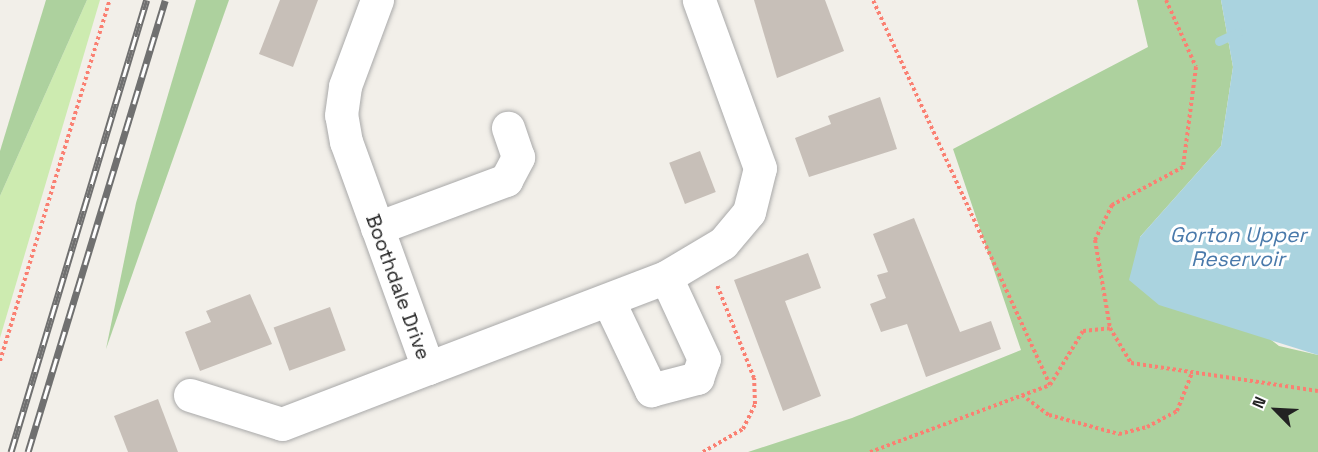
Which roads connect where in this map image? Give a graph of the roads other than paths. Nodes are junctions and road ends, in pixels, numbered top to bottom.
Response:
1 (376, 0) edge
2 (699, 0) edge
3 (508, 128) dead end
4 (377, 228) junction
5 (666, 277) junction
6 (609, 302) junction
7 (428, 368) junction
8 (190, 395) dead end

1 - 4 street, Boothdale Drive
2 - 5 street
3 - 4 street
4 - 7 street, Boothdale Drive
5 - 6 street
5 - 6 street
6 - 7 street
7 - 8 street, Boothdale Drive

